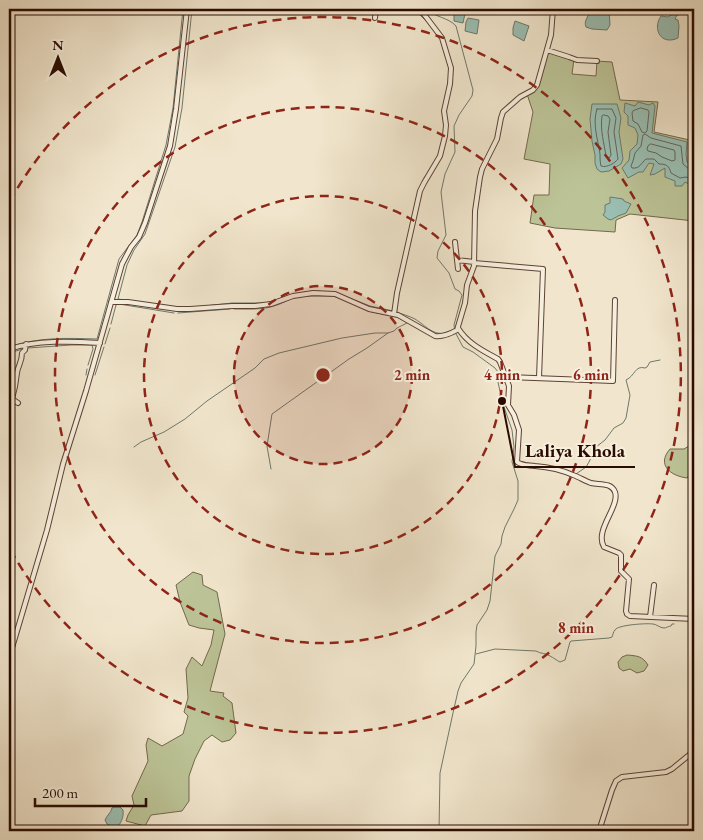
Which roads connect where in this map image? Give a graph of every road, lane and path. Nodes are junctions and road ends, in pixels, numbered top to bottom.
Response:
1 (186, 9) edge
2 (376, 9) edge
3 (420, 9) edge
4 (553, 9) edge
5 (376, 18) dead end
6 (547, 50) junction
7 (597, 61) dead end
8 (455, 242) dead end
9 (457, 260) junction
10 (474, 262) junction
11 (458, 269) dead end
12 (615, 300) dead end
13 (112, 302) junction
14 (394, 314) junction
15 (458, 329) junction
16 (100, 343) junction
17 (26, 344) junction
18 (9, 349) edge
19 (505, 377) junction
20 (539, 378) junction
21 (18, 404) dead end
22 (654, 585) dead end
23 (650, 617) junction
24 (694, 618) edge
25 (9, 658) edge
26 (694, 751) edge
27 (599, 831) edge

1 - 13 street
2 - 5 street
3 - 14 street
4 - 6 street
6 - 7 street
6 - 10 street
8 - 9 street
9 - 10 street
9 - 11 street
10 - 15 street
10 - 20 street
12 - 20 street
13 - 14 street
13 - 16 street
14 - 15 street
15 - 19 street
16 - 17 street
16 - 25 street
17 - 18 street
17 - 21 street
19 - 20 street
19 - 23 street
22 - 23 street
23 - 24 street
26 - 27 street

